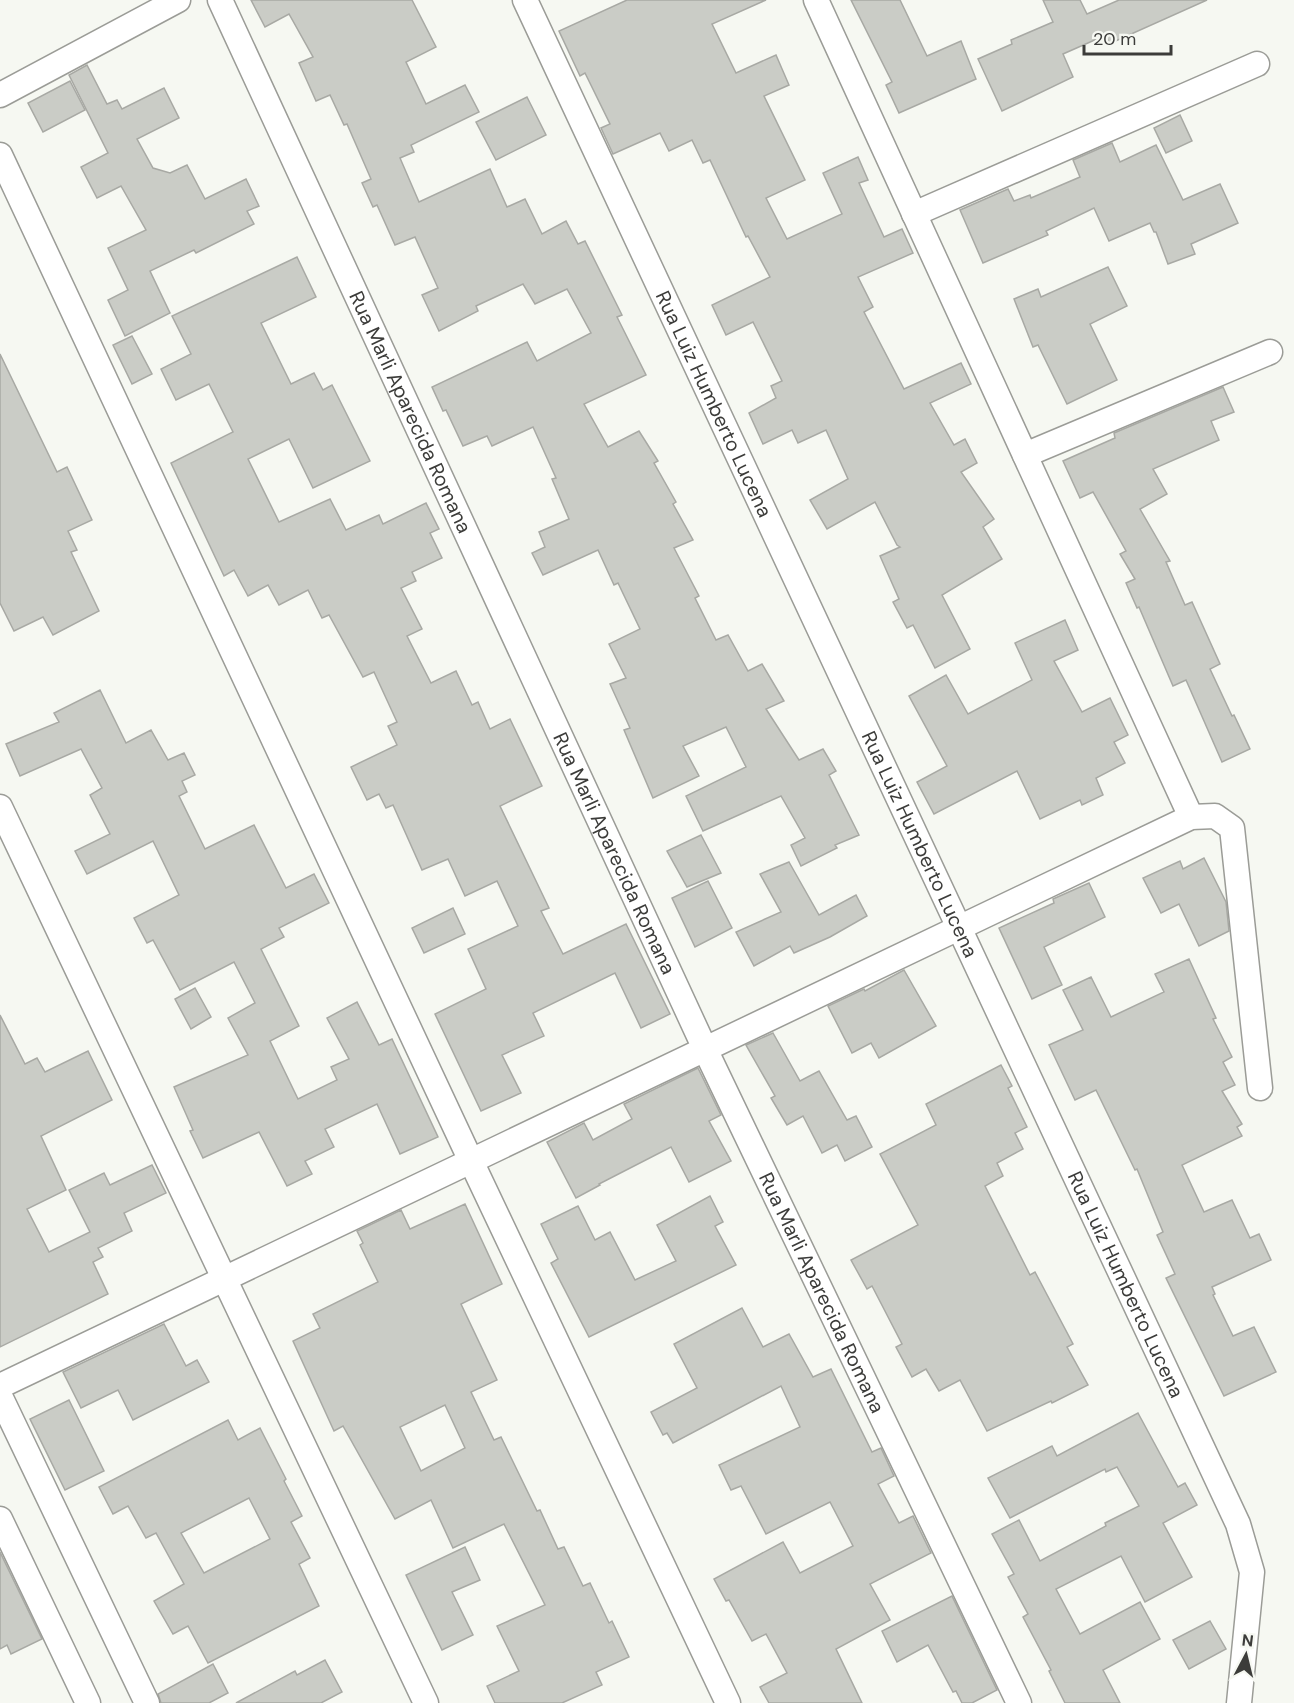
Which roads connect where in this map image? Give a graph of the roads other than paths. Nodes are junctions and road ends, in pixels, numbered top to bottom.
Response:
1 (178, 0) edge
2 (220, 0) edge
3 (525, 0) edge
4 (816, 0) edge
5 (1257, 64) dead end
6 (0, 95) edge
7 (0, 155) edge
8 (914, 214) junction
9 (1270, 352) dead end
10 (1025, 455) junction
11 (0, 807) edge
12 (1191, 816) junction
13 (958, 927) junction
14 (705, 1049) junction
15 (1260, 1088) dead end
16 (471, 1161) junction
17 (225, 1279) junction
18 (0, 1386) edge
19 (0, 1396) edge
20 (0, 1519) edge
21 (88, 1703) edge
22 (147, 1703) edge
23 (426, 1703) edge
24 (728, 1703) edge
25 (1019, 1703) edge
26 (1239, 1703) edge

1 - 6 street
2 - 14 street, Rua Marli Aparecida Romana
3 - 13 street, Rua Luiz Humberto Lucena
4 - 8 street
5 - 8 street
7 - 16 street
8 - 10 street
9 - 10 street
10 - 12 street
11 - 17 street
12 - 13 street
12 - 15 street
13 - 14 street
13 - 26 street, Rua Luiz Humberto Lucena
14 - 16 street
14 - 25 street, Rua Marli Aparecida Romana
16 - 17 street
16 - 24 street
17 - 18 street
17 - 23 street
19 - 22 street
20 - 21 street

